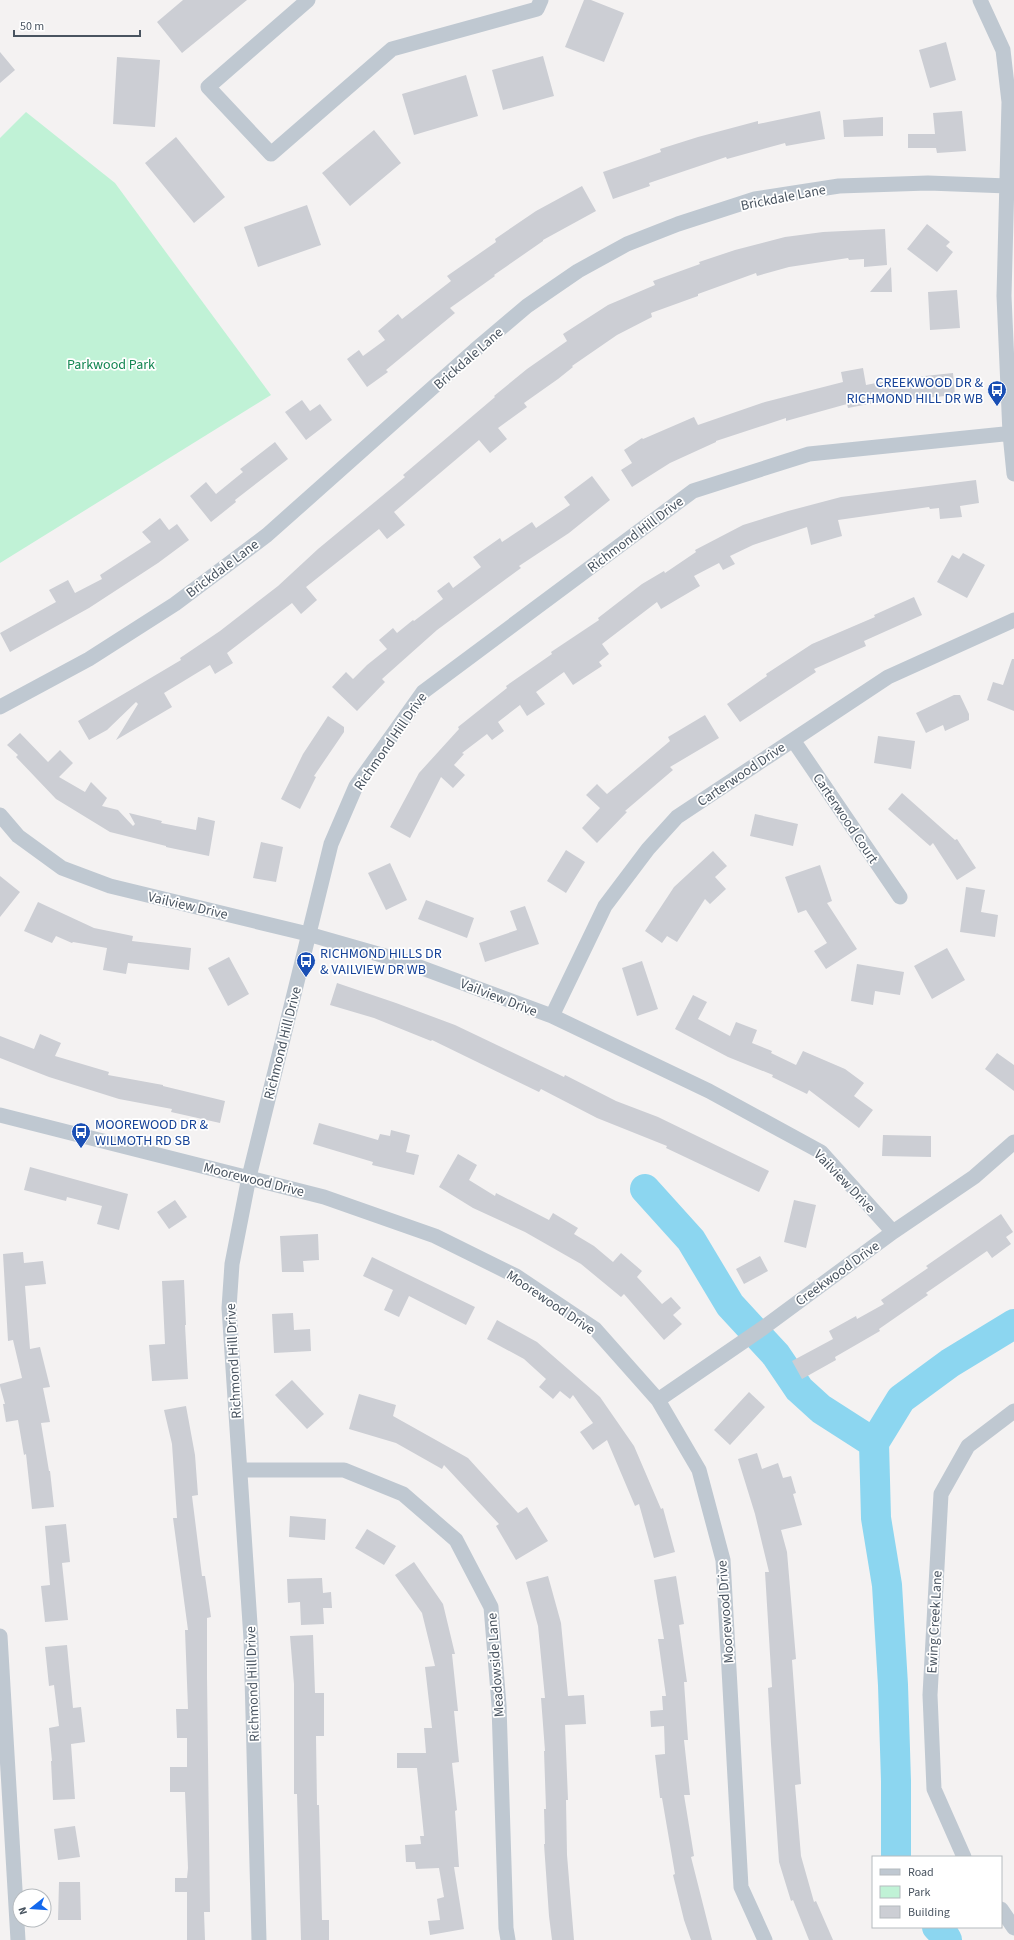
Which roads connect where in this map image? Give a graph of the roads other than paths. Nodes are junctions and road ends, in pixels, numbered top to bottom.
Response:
1 (308, 0) edge
2 (541, 0) edge
3 (980, 0) edge
4 (1008, 186) junction
5 (1012, 433) edge
6 (1014, 474) edge
7 (1014, 620) edge
8 (0, 707) edge
9 (793, 740) junction
10 (0, 815) edge
11 (900, 897) dead end
12 (308, 934) junction
13 (552, 1016) junction
14 (0, 1115) edge
15 (1014, 1142) edge
16 (249, 1177) junction
17 (893, 1232) junction
18 (658, 1400) junction
19 (1014, 1411) edge
20 (240, 1470) junction
21 (0, 1636) edge
22 (964, 1856) edge
23 (1002, 1910) edge
24 (1014, 1928) edge
25 (18, 1940) edge
26 (259, 1940) edge
27 (508, 1940) edge
28 (765, 1940) edge

1 - 2 street
3 - 4 street
4 - 5 street
4 - 8 street, Brickdale Lane
5 - 6 street
5 - 12 street, Richmond Hill Drive
7 - 9 street, Carterwood Drive
9 - 11 street, Carterwood Court
9 - 13 street, Carterwood Drive
10 - 12 street, Vailview Drive
12 - 13 street, Vailview Drive
12 - 16 street, Richmond Hill Drive
13 - 17 street, Vailview Drive
14 - 16 street, Moorewood Drive
15 - 17 street, Creekwood Drive
16 - 18 street, Moorewood Drive
16 - 20 street, Richmond Hill Drive
17 - 18 street, Creekwood Drive
18 - 28 street, Moorewood Drive
19 - 22 street, Ewing Creek Lane
20 - 26 street, Richmond Hill Drive
20 - 27 street, Meadowside Lane
21 - 25 street
23 - 24 street

